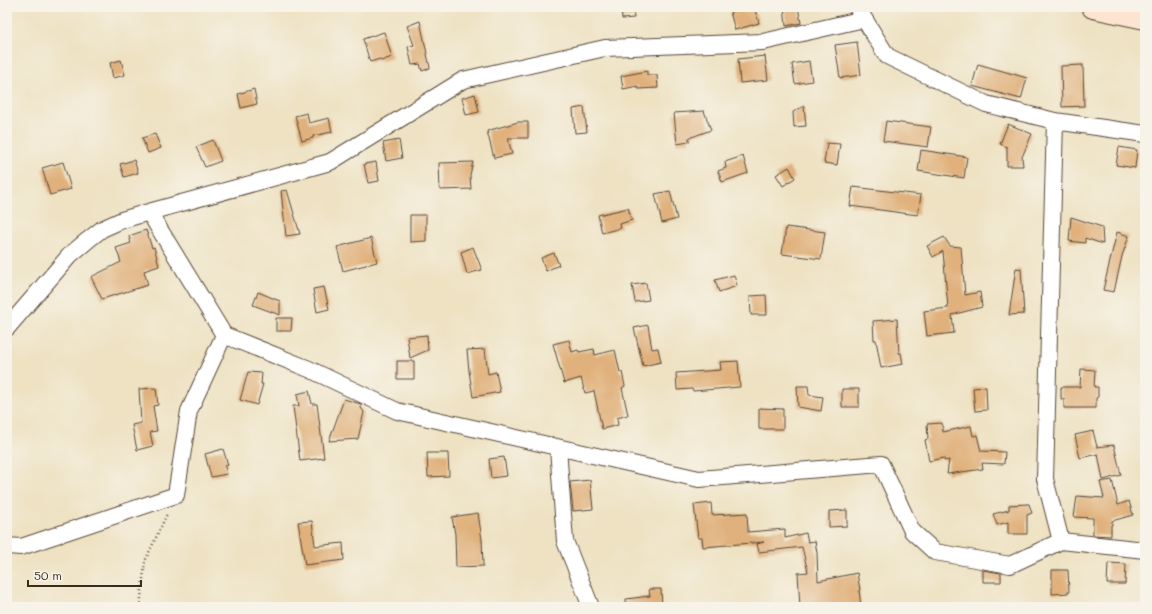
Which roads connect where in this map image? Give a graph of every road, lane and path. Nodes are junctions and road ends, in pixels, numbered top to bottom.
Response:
1 (1093, 7) edge
2 (861, 13) edge
3 (1145, 18) edge
4 (1055, 122) junction
5 (1145, 134) edge
6 (148, 212) junction
7 (7, 328) edge
8 (224, 335) junction
9 (558, 448) junction
10 (176, 495) junction
11 (1062, 541) junction
12 (7, 546) edge
13 (1145, 550) edge
14 (140, 607) edge
15 (591, 607) edge

1 - 3 street
2 - 4 street
2 - 6 street
4 - 5 street
4 - 11 street
6 - 7 street
6 - 8 street
8 - 9 street
8 - 10 street
9 - 11 street
9 - 15 street
10 - 12 street
10 - 14 path
11 - 13 street

